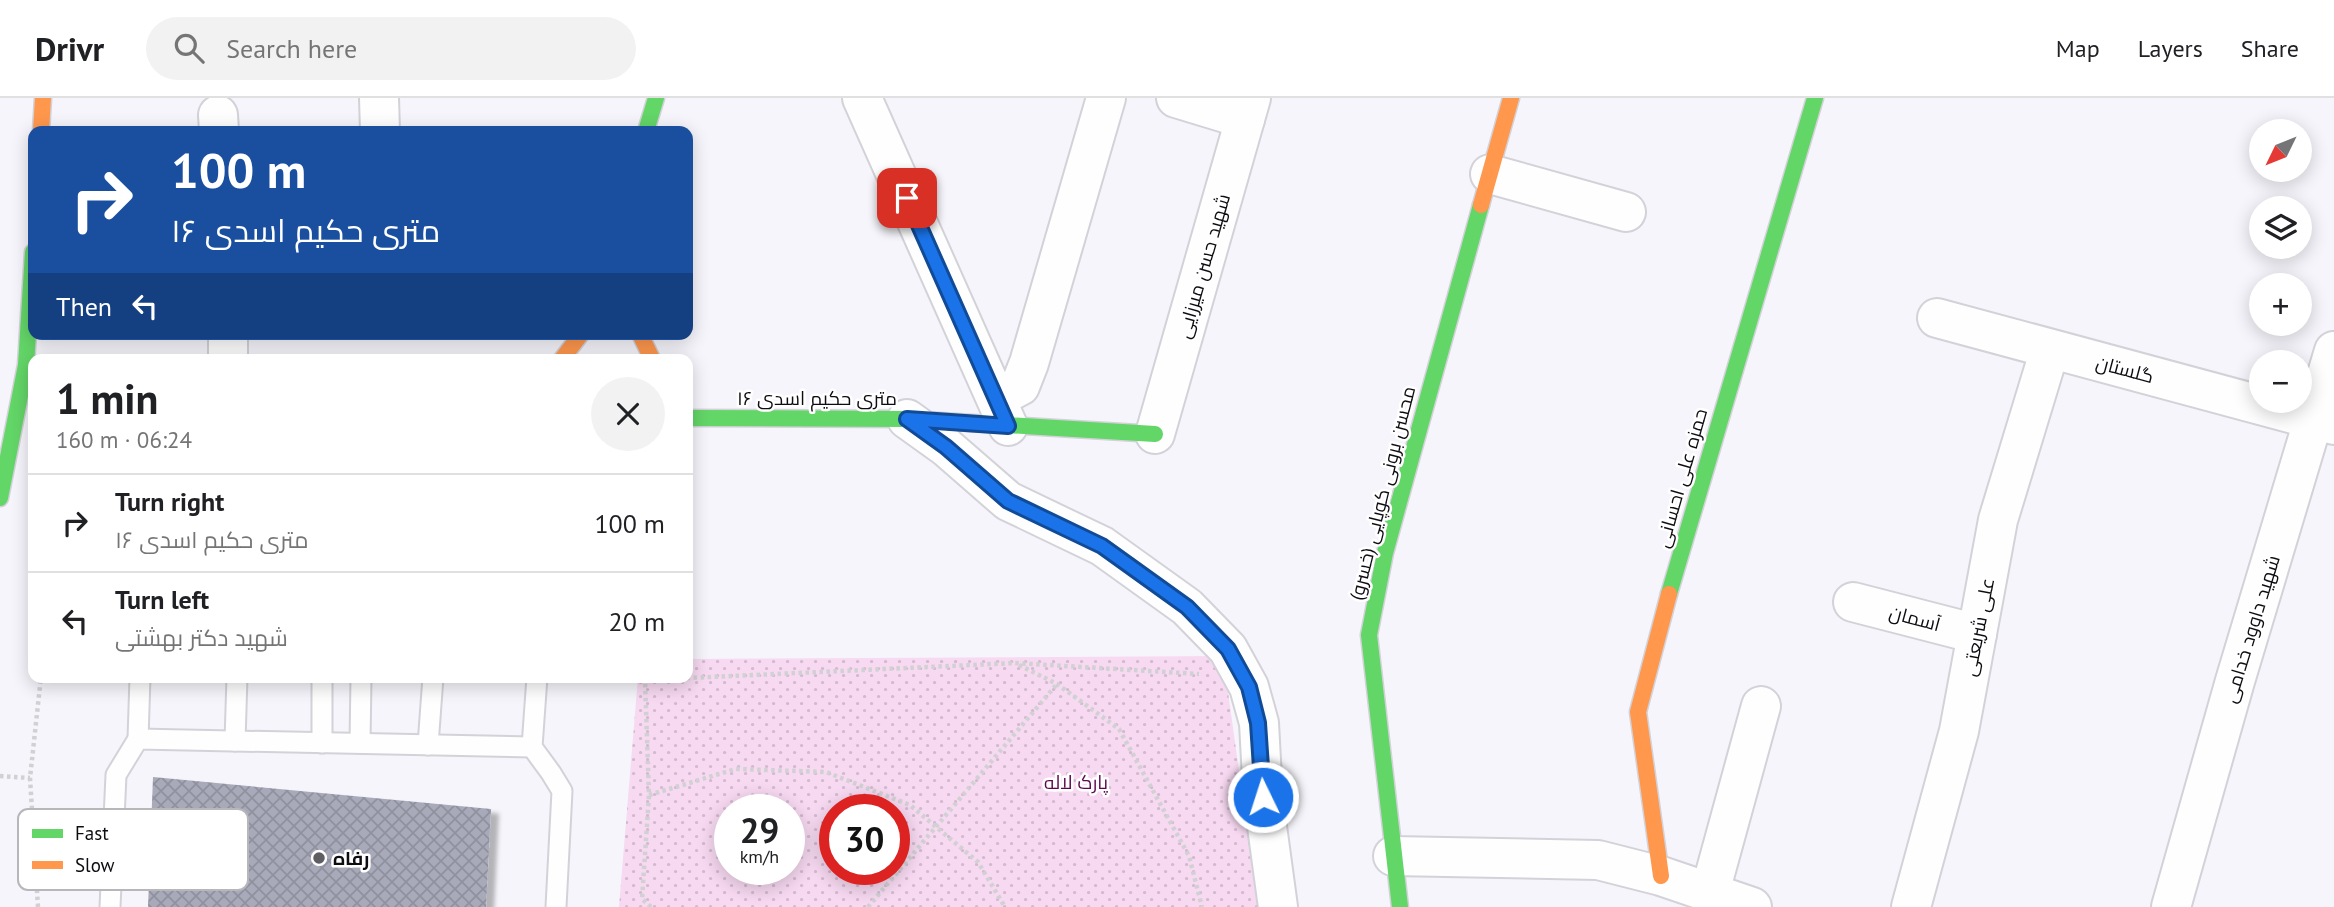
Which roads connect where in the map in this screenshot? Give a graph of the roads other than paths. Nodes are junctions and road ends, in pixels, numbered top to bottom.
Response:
1 (43, 98) edge
2 (379, 98) edge
3 (656, 98) edge
4 (862, 98) edge
5 (1106, 98) edge
6 (1176, 98) edge
7 (1511, 98) edge
8 (1815, 98) edge
9 (1248, 108) edge
10 (41, 126) edge
11 (380, 126) edge
12 (648, 126) edge
13 (1490, 174) junction
14 (1626, 212) dead end
15 (1937, 318) dead end
16 (28, 333) edge
17 (576, 340) edge
18 (2050, 349) junction
19 (2334, 351) edge
20 (566, 354) edge
21 (1003, 412) junction
22 (28, 416) edge
23 (16, 417) junction
24 (693, 418) edge
25 (907, 419) junction
26 (2324, 422) edge
27 (1155, 434) joint
28 (0, 498) edge
29 (1853, 602) dead end
30 (1977, 634) junction
31 (140, 683) edge
32 (237, 683) edge
33 (322, 683) edge
34 (362, 683) edge
35 (433, 683) edge
36 (537, 683) edge
37 (1761, 706) dead end
38 (138, 739) junction
39 (235, 741) junction
40 (322, 743) junction
41 (360, 743) junction
42 (428, 745) junction
43 (532, 747) junction
44 (114, 809) edge
45 (1393, 856) junction
46 (1661, 876) junction
47 (1710, 892) junction
48 (556, 907) edge
49 (1278, 907) edge
50 (1399, 907) edge
51 (1752, 907) edge
52 (1911, 907) edge
53 (2171, 907) edge

1 - 10 street
2 - 11 street
3 - 12 street
4 - 21 street
5 - 21 street
6 - 9 street
7 - 13 street, محسن برونی کوپایی (خسرو)
8 - 46 street, حمزه علی احسانی
9 - 27 street, شهید حسن میرزایی
13 - 14 street
13 - 45 street, محسن برونی کوپایی (خسرو)
15 - 18 street, گلستان
16 - 23 street
17 - 20 street
18 - 26 street, گلستان
18 - 30 street, علی شریعتی
19 - 26 street, شهید داوود خدامی
21 - 25 street, ۱۶ متری حکیم اسدی
21 - 27 street, ۱۶ متری حکیم اسدی
22 - 23 street
23 - 28 street
24 - 25 street, ۱۶ متری حکیم اسدی
25 - 49 street
26 - 53 street, شهید داوود خدامی
29 - 30 street, آسمان
30 - 52 street, علی شریعتی
31 - 38 lane
32 - 39 lane
33 - 40 lane
34 - 41 lane
35 - 42 lane
36 - 43 lane
37 - 47 street
38 - 39 lane
38 - 44 lane
39 - 40 lane
40 - 41 lane
41 - 42 lane
42 - 43 lane
43 - 48 lane
45 - 46 street
45 - 50 street, محسن برونی کوپایی (خسرو)
46 - 47 street
47 - 51 street

